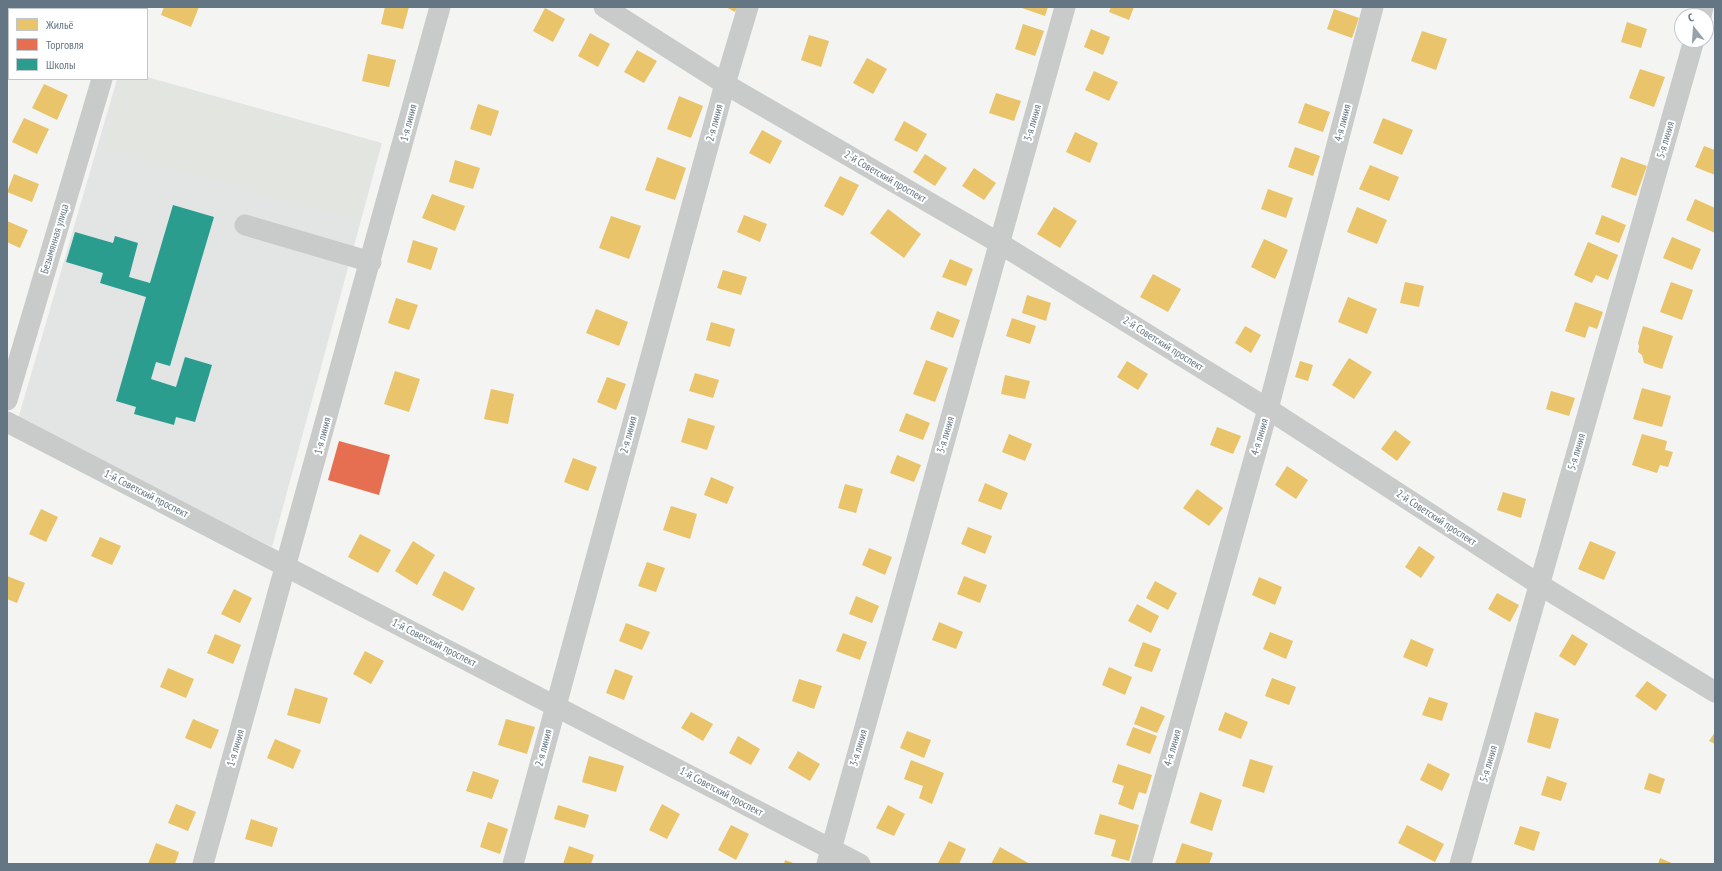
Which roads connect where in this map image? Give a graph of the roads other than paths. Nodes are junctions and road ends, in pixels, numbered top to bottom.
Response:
1 (440, 7) edge
2 (604, 7) edge
3 (748, 7) edge
4 (1065, 7) edge
5 (1373, 7) edge
6 (1692, 48) edge
7 (102, 80) edge
8 (725, 84) junction
9 (246, 226) dead end
10 (999, 243) junction
11 (371, 262) junction
12 (7, 400) edge
13 (1268, 409) junction
14 (7, 422) edge
15 (286, 566) junction
16 (1540, 585) junction
17 (1715, 692) edge
18 (556, 706) junction
19 (829, 856) edge
20 (203, 864) edge
21 (513, 864) edge
22 (860, 864) edge
23 (1140, 864) edge
24 (1460, 864) edge

1 - 11 street, 1-я линия
2 - 8 street, 2-й Советский проспект
3 - 8 street, 2-я линия
4 - 10 street, 3-я линия
5 - 13 street, 4-я линия
6 - 16 street, 5-я линия
7 - 12 street, Безымянная улица
8 - 10 street, 2-й Советский проспект
8 - 18 street, 2-я линия
9 - 11 street
10 - 13 street, 2-й Советский проспект
10 - 19 street, 3-я линия
11 - 15 street, 1-я линия
13 - 16 street, 2-й Советский проспект
13 - 23 street, 4-я линия
14 - 15 street, 1-й Советский проспект
15 - 18 street, 1-й Советский проспект
15 - 20 street, 1-я линия
16 - 17 street, 2-й Советский проспект
16 - 24 street, 5-я линия
18 - 19 street, 1-й Советский проспект
18 - 21 street, 2-я линия
19 - 22 street, 1-й Советский проспект

